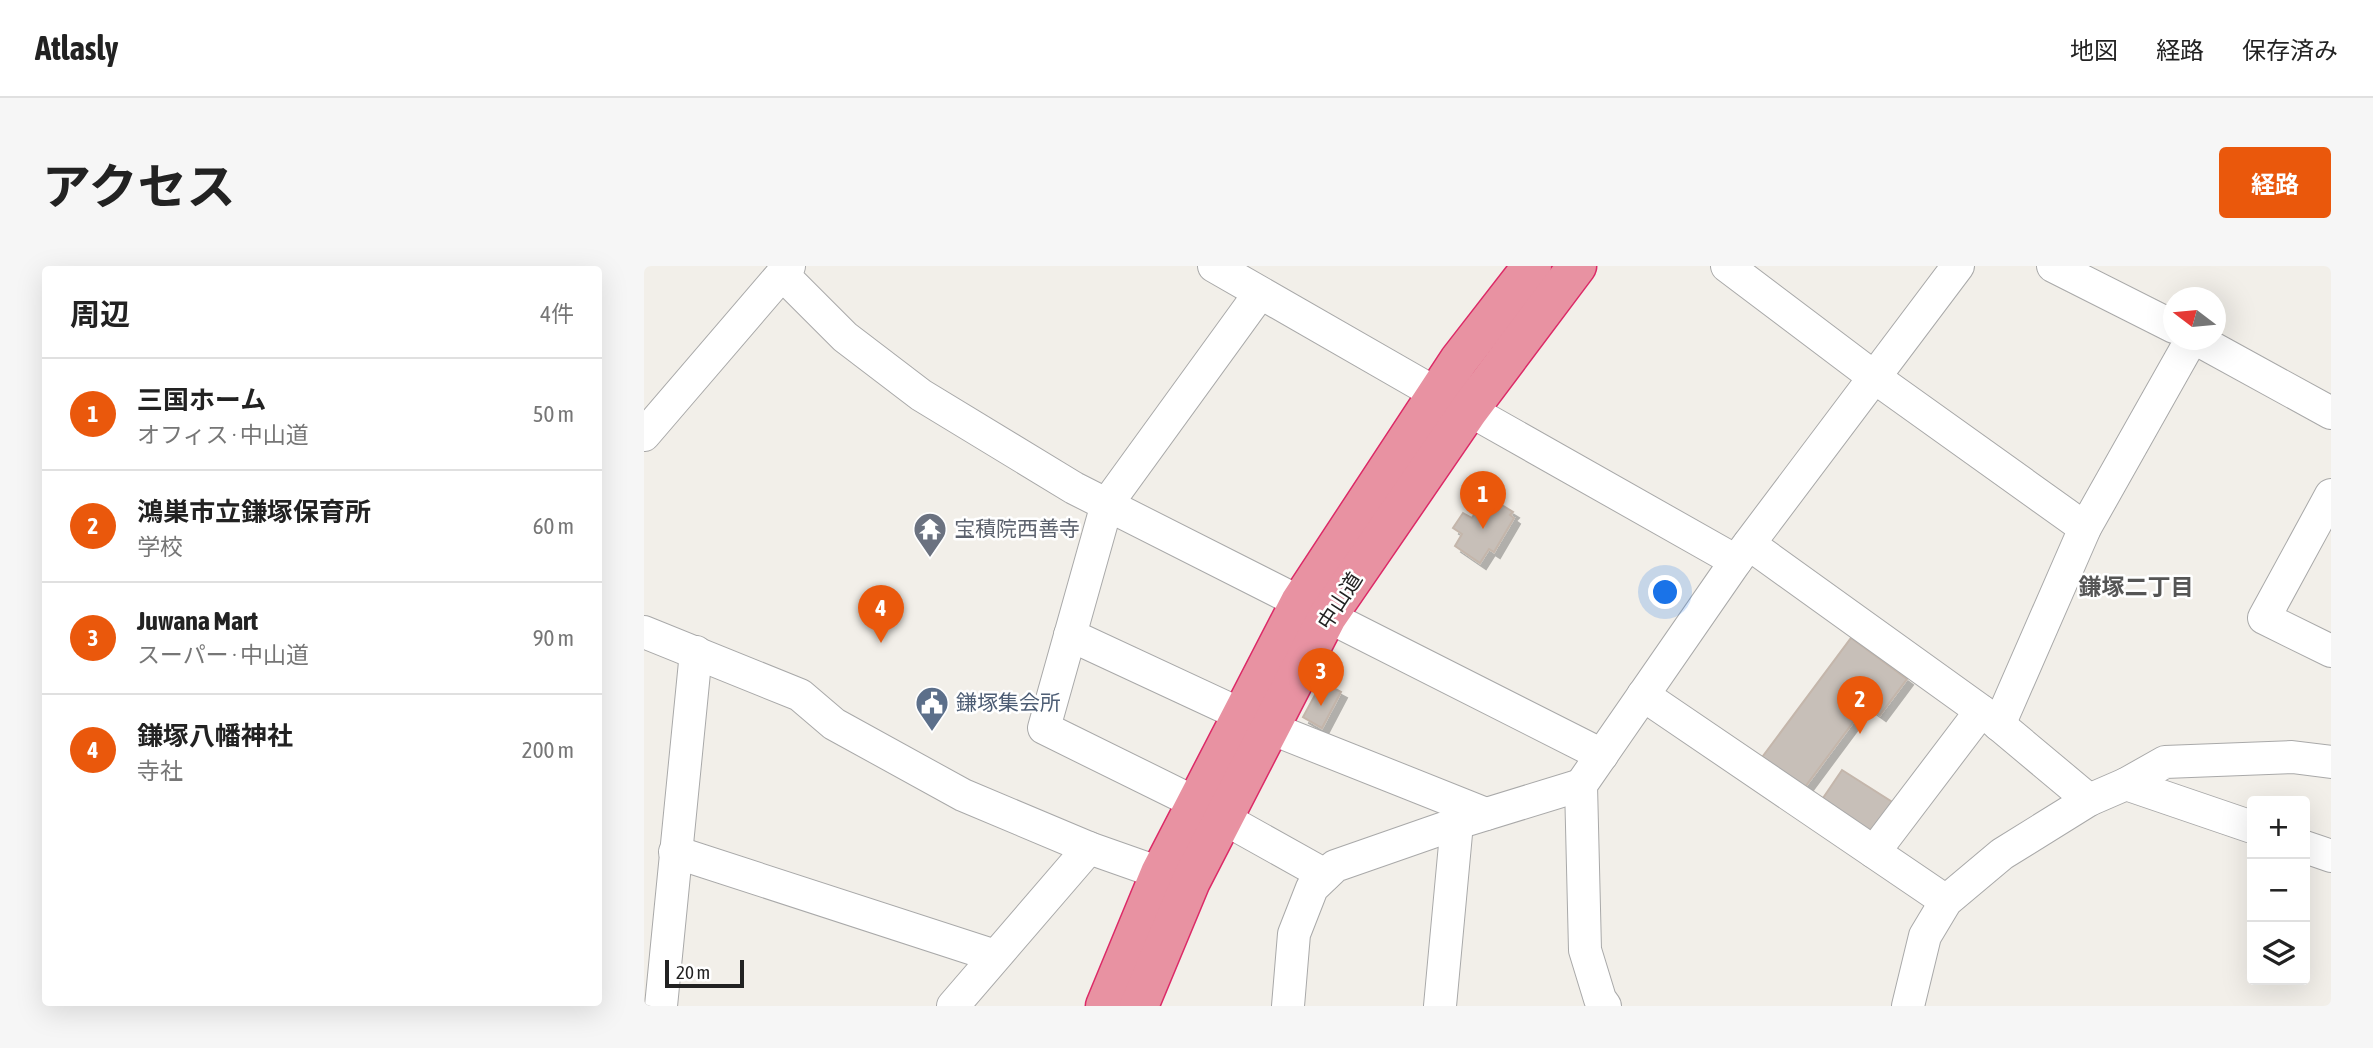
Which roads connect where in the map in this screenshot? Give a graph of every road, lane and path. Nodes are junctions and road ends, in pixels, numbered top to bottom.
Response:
1 (1214, 266) edge
2 (1532, 266) edge
3 (1577, 266) edge
4 (1727, 266) edge
5 (1958, 266) edge
6 (2053, 266) edge
7 (785, 270) edge
8 (1260, 293) junction
9 (2163, 321) edge
10 (2185, 350) edge
11 (2215, 350) edge
12 (1874, 377) junction
13 (1453, 402) junction
14 (2331, 413) edge
15 (644, 435) edge
16 (2331, 495) edge
17 (1107, 504) junction
18 (2085, 528) junction
19 (1742, 552) junction
20 (1313, 610) junction
21 (644, 632) edge
22 (1070, 635) junction
23 (696, 652) junction
24 (2331, 652) edge
25 (1643, 695) junction
26 (1990, 718) junction
27 (1256, 722) junction
28 (1602, 755) junction
29 (2331, 762) edge
30 (2126, 784) junction
31 (1581, 785) junction
32 (2089, 800) junction
33 (1210, 811) junction
34 (1471, 819) junction
35 (2247, 825) edge
36 (1089, 848) junction
37 (2310, 848) edge
38 (675, 852) junction
39 (1874, 852) junction
40 (2331, 856) edge
41 (1160, 873) junction
42 (1325, 875) junction
43 (1946, 901) junction
44 (995, 956) junction
45 (661, 1006) edge
46 (953, 1006) edge
47 (1105, 1006) edge
48 (1139, 1006) edge
49 (1288, 1006) edge
50 (1440, 1006) edge
51 (1605, 1006) edge
52 (1908, 1006) edge

1 - 8 street
2 - 13 highway, 中山道
3 - 13 highway, 中山道
4 - 12 street
5 - 12 street
6 - 9 street
7 - 15 street
7 - 17 street
8 - 13 street
8 - 17 street
10 - 18 street
11 - 14 street
12 - 18 street
12 - 19 street
13 - 19 street
13 - 20 highway, 中山道
16 - 24 street
17 - 20 street
17 - 22 street
18 - 26 street
19 - 25 street
19 - 26 street
20 - 27 highway, 中山道
20 - 28 street
21 - 23 street
22 - 27 street
22 - 33 street
23 - 36 street
23 - 38 street
25 - 28 street
25 - 39 street
26 - 32 street
26 - 39 street
27 - 33 highway, 中山道
27 - 34 street
28 - 31 street
29 - 30 street
30 - 32 street
30 - 35 street
31 - 34 street
31 - 51 street
32 - 43 street
33 - 41 highway, 中山道
33 - 42 street
33 - 48 highway, 中山道
34 - 42 street
34 - 50 street
36 - 41 street
36 - 44 street
37 - 40 street
38 - 44 street
38 - 45 street
39 - 43 street
41 - 47 highway, 中山道
42 - 49 street
43 - 52 street
44 - 46 street

